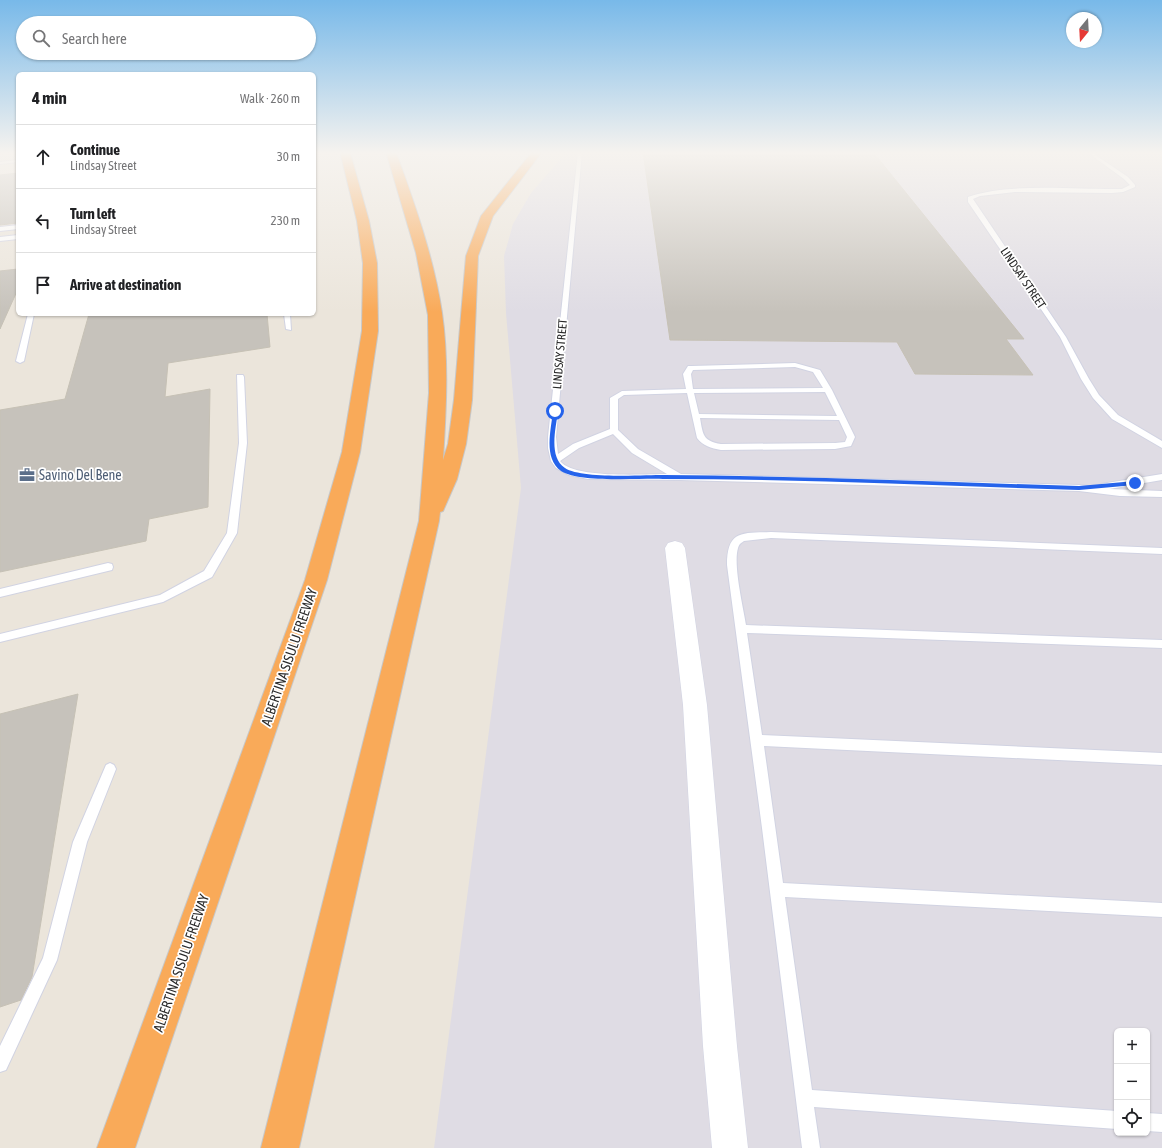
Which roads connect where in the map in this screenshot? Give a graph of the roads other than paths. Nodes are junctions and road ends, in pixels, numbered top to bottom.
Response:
1 (359, 206) edge
2 (408, 206) edge
3 (495, 206) edge
4 (575, 206) edge
5 (972, 206) edge
6 (16, 227) edge
7 (0, 229) edge
8 (16, 237) edge
9 (0, 239) edge
10 (30, 316) edge
11 (287, 316) edge
12 (289, 329) dead end
13 (20, 361) dead end
14 (240, 377) dead end
15 (828, 390) junction
16 (690, 391) junction
17 (696, 416) junction
18 (842, 418) junction
19 (614, 430) junction
20 (1162, 445) edge
21 (555, 461) junction
22 (680, 477) junction
23 (1162, 477) edge
24 (1079, 488) junction
25 (1162, 494) edge
26 (429, 521) junction
27 (675, 548) dead end
28 (1162, 551) edge
29 (108, 567) dead end
30 (0, 593) edge
31 (741, 629) junction
32 (0, 638) edge
33 (1162, 644) edge
34 (757, 740) junction
35 (1162, 759) edge
36 (110, 769) dead end
37 (778, 890) junction
38 (1162, 910) edge
39 (0, 1064) edge
40 (804, 1098) junction
41 (1114, 1120) edge
42 (1150, 1122) edge
43 (1162, 1123) edge
44 (116, 1148) edge
45 (280, 1148) edge
46 (730, 1148) edge
47 (811, 1148) edge

1 - 44 highway, ALBERTINA SISULU FREEWAY
2 - 26 highway
3 - 26 highway
4 - 21 lane, LINDSAY STREET
5 - 20 lane, LINDSAY STREET
6 - 7 lane
8 - 9 lane
10 - 13 lane
11 - 12 lane
14 - 32 lane
15 - 16 lane
15 - 16 lane
15 - 18 lane
16 - 17 lane
16 - 19 lane
17 - 18 lane
17 - 18 lane
19 - 21 lane
19 - 22 lane
21 - 22 lane
22 - 24 lane
23 - 24 lane
24 - 25 lane
26 - 45 highway
27 - 46 street
28 - 31 lane
29 - 30 lane
31 - 33 lane
31 - 34 lane
34 - 35 lane
34 - 37 lane
36 - 39 lane
37 - 38 lane
37 - 40 lane
40 - 41 lane
40 - 47 lane
42 - 43 lane

